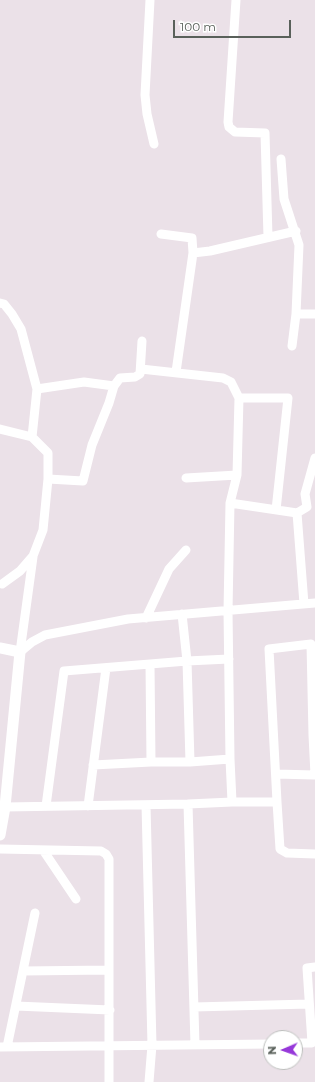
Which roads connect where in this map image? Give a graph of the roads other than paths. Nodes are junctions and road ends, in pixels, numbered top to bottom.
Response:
1 (150, 0) edge
2 (236, 0) edge
3 (154, 144) dead end
4 (281, 159) dead end
5 (296, 231) junction
6 (161, 234) dead end
7 (268, 237) junction
8 (193, 253) junction
9 (0, 303) edge
10 (296, 314) junction
11 (315, 314) edge
12 (142, 341) dead end
13 (292, 346) dead end
14 (141, 369) junction
15 (176, 372) junction
16 (114, 386) junction
17 (37, 389) junction
18 (239, 398) junction
19 (0, 429) edge
20 (32, 437) junction
21 (315, 458) edge
22 (237, 475) junction
23 (186, 478) dead end
24 (48, 479) junction
25 (230, 503) junction
26 (276, 510) junction
27 (297, 513) junction
28 (186, 550) dead end
29 (33, 556) junction
30 (2, 584) dead end
31 (315, 603) edge
32 (304, 604) junction
33 (228, 611) junction
34 (182, 614) junction
35 (146, 618) junction
36 (0, 648) edge
37 (20, 652) junction
38 (229, 659) junction
39 (187, 661) junction
40 (150, 664) junction
41 (106, 668) junction
42 (314, 734) edge
43 (230, 759) junction
44 (151, 762) junction
45 (190, 762) junction
46 (93, 765) junction
47 (276, 774) junction
48 (315, 775) edge
49 (232, 802) junction
50 (277, 802) junction
51 (188, 804) junction
52 (146, 805) junction
53 (46, 806) junction
54 (88, 806) junction
55 (5, 807) junction
56 (0, 835) edge
57 (0, 849) edge
58 (42, 850) junction
59 (315, 854) edge
60 (76, 899) dead end
61 (35, 913) dead end
62 (315, 967) edge
63 (110, 970) junction
64 (23, 972) junction
65 (309, 1004) junction
66 (16, 1006) junction
67 (194, 1007) junction
68 (110, 1010) junction
69 (313, 1043) edge
70 (263, 1044) edge
71 (152, 1045) junction
72 (195, 1045) junction
73 (110, 1046) junction
74 (4, 1047) edge
75 (109, 1082) edge
76 (149, 1082) edge

1 - 3 street
2 - 7 street
4 - 5 street
5 - 7 street
5 - 10 street
6 - 8 street
7 - 8 street
8 - 15 street
9 - 17 street
10 - 11 street
10 - 13 street
12 - 14 street
14 - 15 street
14 - 16 street
15 - 18 street
16 - 17 street
16 - 24 street
17 - 20 street
18 - 22 street
18 - 26 street
19 - 20 street
20 - 24 street
21 - 27 street
22 - 23 street
22 - 25 street
24 - 29 street
25 - 26 street
25 - 33 street
26 - 27 street
27 - 32 street
28 - 35 street
29 - 30 street
29 - 37 street
31 - 32 street
32 - 33 street
33 - 34 street
33 - 38 street
34 - 35 street
34 - 39 street
35 - 37 street
36 - 37 street
37 - 55 street
38 - 39 street
38 - 43 street
39 - 40 street
39 - 45 street
40 - 41 street
40 - 44 street
41 - 46 street
41 - 53 street
42 - 47 street
42 - 48 street
43 - 45 street
43 - 49 street
44 - 45 street
44 - 46 street
46 - 54 street
47 - 48 street
47 - 50 street
49 - 50 street
49 - 51 street
50 - 59 street
51 - 52 street
51 - 67 street
52 - 54 street
52 - 71 street
53 - 54 street
53 - 55 street
55 - 56 street
57 - 58 street
58 - 60 street
58 - 63 street
61 - 64 street
62 - 65 street
63 - 64 street
63 - 68 street
64 - 66 street
65 - 67 street
65 - 69 street
66 - 68 street
66 - 74 street
67 - 72 street
68 - 73 street
70 - 72 street
71 - 72 street
71 - 73 street
71 - 76 street
73 - 74 street
73 - 75 street

